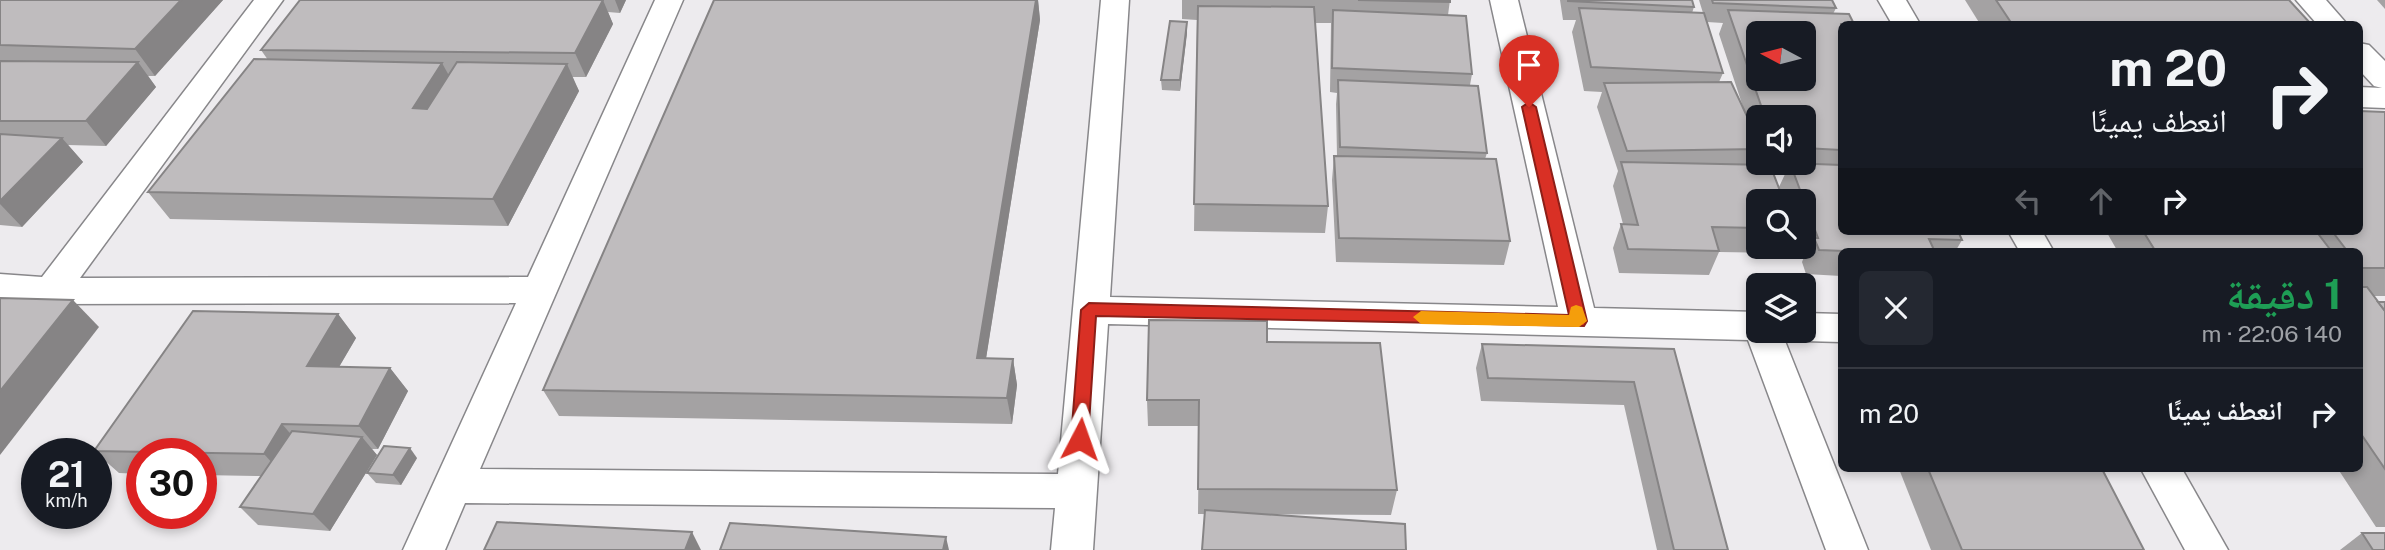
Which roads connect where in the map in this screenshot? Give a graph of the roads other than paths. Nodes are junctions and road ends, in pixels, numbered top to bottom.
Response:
1 (269, 0) edge
2 (669, 0) edge
3 (1115, 0) edge
4 (1504, 0) edge
5 (1892, 0) edge
6 (2310, 0) edge
7 (1904, 21) edge
8 (2330, 21) edge
9 (2363, 56) edge
10 (2385, 79) edge
11 (2363, 97) edge
12 (2385, 98) edge
13 (0, 287) edge
14 (540, 290) junction
15 (51, 291) junction
16 (1089, 310) junction
17 (1579, 321) junction
18 (1746, 326) edge
19 (1816, 327) edge
20 (1838, 328) edge
21 (1768, 343) edge
22 (2163, 472) edge
23 (453, 486) junction
24 (1076, 491) junction
25 (424, 550) edge
26 (1072, 550) edge
27 (1847, 550) edge
28 (2207, 550) edge

1 - 15 street
2 - 14 street
3 - 16 street
4 - 17 street
5 - 7 street
6 - 8 street
9 - 10 street
11 - 12 street
13 - 15 street
14 - 15 street
14 - 23 street
16 - 17 street
16 - 24 street
17 - 18 street
19 - 20 street
21 - 27 street
22 - 28 street
23 - 24 street
23 - 25 street
24 - 26 street

